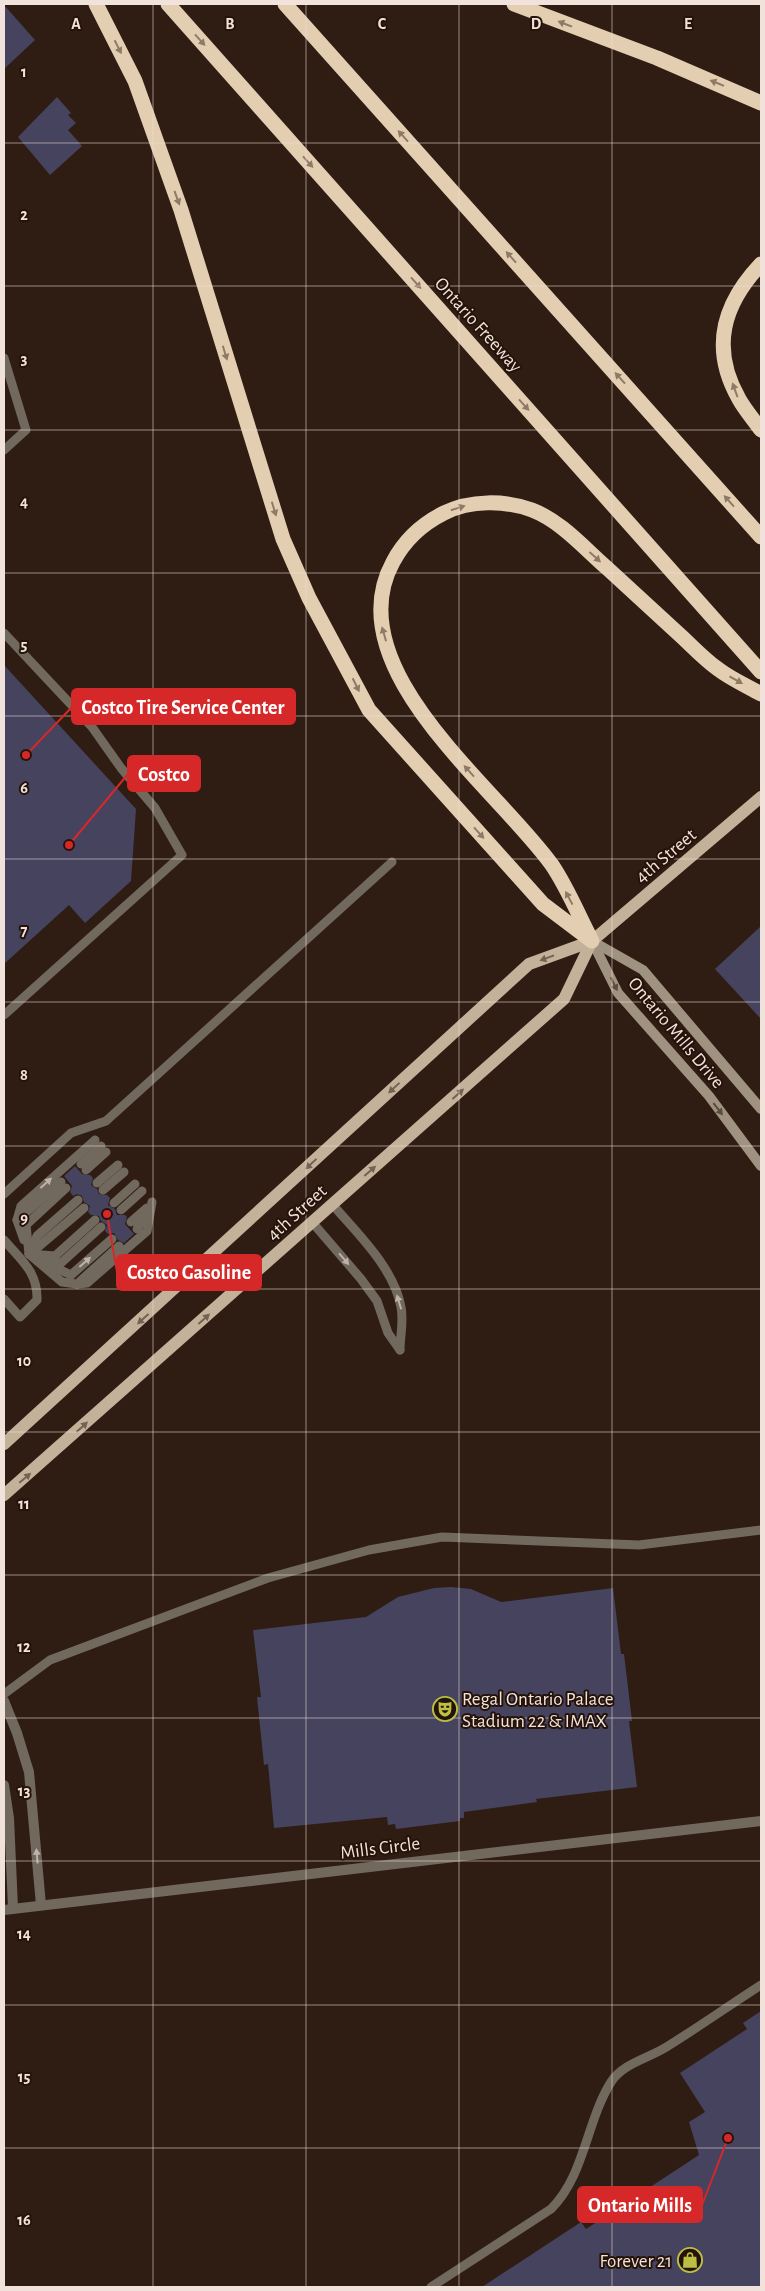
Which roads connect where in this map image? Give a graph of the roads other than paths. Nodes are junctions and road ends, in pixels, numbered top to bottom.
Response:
1 (96, 4) edge
2 (168, 4) edge
3 (285, 4) edge
4 (514, 4) edge
5 (761, 103) edge
6 (761, 264) edge
7 (4, 358) edge
8 (761, 430) edge
9 (4, 450) edge
10 (761, 537) edge
11 (4, 633) edge
12 (761, 672) edge
13 (758, 692) edge
14 (761, 797) edge
15 (392, 862) dead end
16 (592, 941) junction
17 (4, 1015) edge
18 (761, 1109) edge
19 (761, 1166) edge
20 (83, 1167) dead end
21 (121, 1168) dead end
22 (100, 1187) dead end
23 (138, 1187) dead end
24 (4, 1194) edge
25 (81, 1204) dead end
26 (332, 1204) junction
27 (118, 1206) dead end
28 (17, 1220) junction
29 (312, 1222) junction
30 (98, 1224) dead end
31 (134, 1226) dead end
32 (4, 1240) edge
33 (29, 1254) junction
34 (21, 1261) junction
35 (77, 1284) junction
36 (4, 1299) edge
37 (4, 1444) edge
38 (4, 1495) edge
39 (761, 1530) edge
40 (4, 1694) edge
41 (4, 1701) edge
42 (4, 1785) edge
43 (761, 1821) edge
44 (41, 1905) junction
45 (9, 1909) edge
46 (761, 1985) edge
47 (431, 2287) edge

1 -> 16 highway
2 -> 12 highway, Ontario Freeway
10 -> 3 highway
5 -> 4 highway
8 -> 6 highway
7 - 9 lane
11 - 17 lane
16 -> 13 highway
14 - 16 main road, 4th Street
15 - 24 lane
16 - 18 street, Ontario Mills Drive
16 -> 19 street, Ontario Mills Drive
26 -> 16 main road, 4th Street
16 -> 37 main road, 4th Street
28 -> 20 lane
21 - 22 lane
23 - 27 lane
25 - 33 lane
26 - 29 main road, 4th Street
29 -> 26 lane
28 - 33 lane
28 - 33 lane
38 -> 29 main road, 4th Street
30 - 33 lane
31 - 35 lane
32 - 34 lane
33 - 34 lane
33 - 35 lane
33 -> 35 lane
34 - 36 lane
39 - 40 lane
44 -> 41 street
42 - 45 street
43 - 44 street, Mills Circle
44 - 45 street, Mills Circle
46 - 47 lane

